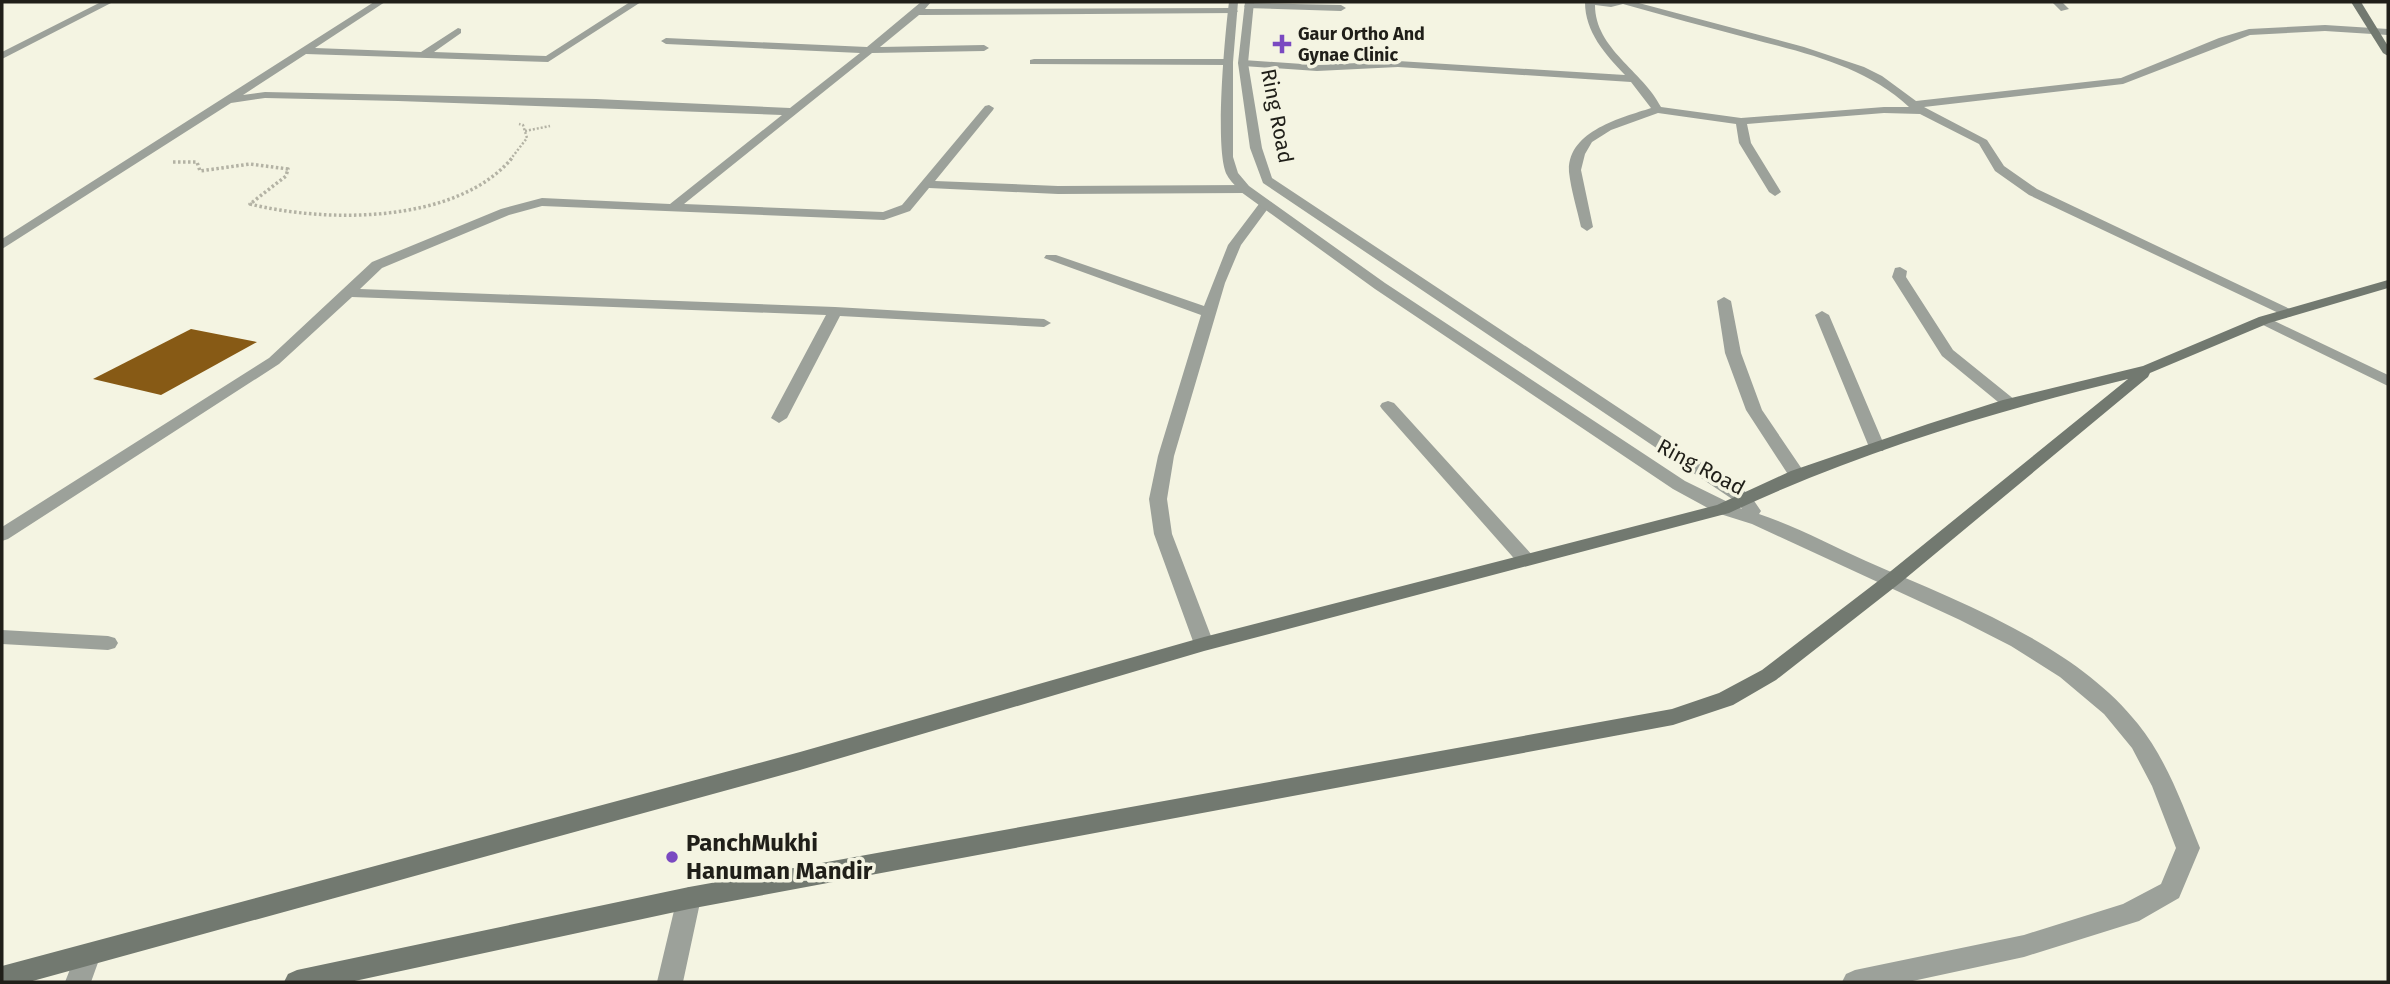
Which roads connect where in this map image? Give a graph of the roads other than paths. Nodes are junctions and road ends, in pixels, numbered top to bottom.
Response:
1 (108, 2) edge
2 (380, 2) edge
3 (636, 2) edge
4 (926, 2) edge
5 (1592, 2) edge
6 (1624, 2) edge
7 (2356, 2) edge
8 (1249, 4) edge
9 (1233, 6) edge
10 (1341, 9) dead end
11 (917, 12) junction
12 (458, 31) dead end
13 (2374, 31) junction
14 (2388, 32) edge
15 (666, 41) dead end
16 (984, 48) dead end
17 (870, 50) junction
18 (304, 51) junction
19 (2388, 53) edge
20 (424, 55) junction
21 (2, 56) edge
22 (1034, 62) dead end
23 (1236, 63) junction
24 (1634, 79) junction
25 (226, 100) junction
26 (989, 108) dead end
27 (1918, 108) junction
28 (1657, 110) junction
29 (794, 112) junction
30 (1741, 121) junction
31 (926, 184) junction
32 (1245, 189) junction
33 (1775, 192) dead end
34 (1266, 203) junction
35 (672, 208) junction
36 (1587, 227) dead end
37 (2, 244) edge
38 (1051, 258) dead end
39 (1900, 271) dead end
40 (2388, 284) edge
41 (349, 293) junction
42 (1724, 301) dead end
43 (835, 311) junction
44 (1209, 313) junction
45 (2287, 313) junction
46 (1822, 316) dead end
47 (2264, 320) junction
48 (1044, 323) dead end
49 (2148, 369) junction
50 (2388, 381) edge
51 (2010, 403) junction
52 (1388, 406) dead end
53 (779, 418) dead end
54 (1877, 447) junction
55 (1797, 475) junction
56 (1744, 499) junction
57 (1723, 509) junction
58 (1758, 520) junction
59 (2, 535) edge
60 (1526, 560) junction
61 (1893, 579) junction
62 (2, 637) edge
63 (108, 643) dead end
64 (1204, 644) junction
65 (689, 898) junction
66 (87, 957) junction
67 (2, 978) edge
68 (78, 982) edge
69 (297, 982) edge
70 (670, 982) edge
71 (1855, 982) edge

1 - 21 street
2 - 18 street
3 - 20 street
4 - 11 street
5 - 6 street
5 - 24 street
6 - 27 street
7 - 13 main road
8 - 10 street
8 - 23 street, Ring Road
9 - 11 street
9 - 23 street, Ring Road
11 - 17 street
12 - 20 street
13 - 14 street
13 - 19 main road
13 - 27 street
15 - 17 street
16 - 17 street
17 - 29 street
18 - 20 street
18 - 25 street
22 - 23 street
23 - 24 street
23 - 32 street, Ring Road
23 - 56 street, Ring Road
24 - 28 street
25 - 29 street
25 - 37 street
26 - 31 street
27 - 30 street
27 - 45 street
28 - 30 street
28 - 36 street
29 - 35 street
30 - 33 street
31 - 32 street
31 - 35 street
32 - 34 street, Ring Road
34 - 44 street
34 - 57 street, Ring Road
35 - 41 street
38 - 44 street
39 - 51 street
40 - 45 main road
41 - 43 street
41 - 59 street
42 - 55 street
43 - 48 street
43 - 53 street
44 - 64 street
45 - 47 main road
46 - 54 street
47 - 49 main road
47 - 50 street
49 - 51 main road
49 - 61 main road
51 - 54 main road
52 - 60 street
54 - 55 main road
55 - 56 main road
56 - 57 main road
56 - 58 street, Ring Road
57 - 58 street, Ring Road
57 - 60 main road
58 - 61 street
60 - 64 main road
61 - 65 main road
61 - 71 street
62 - 63 street
64 - 66 main road
65 - 69 main road
65 - 70 street
66 - 67 main road
66 - 68 street

